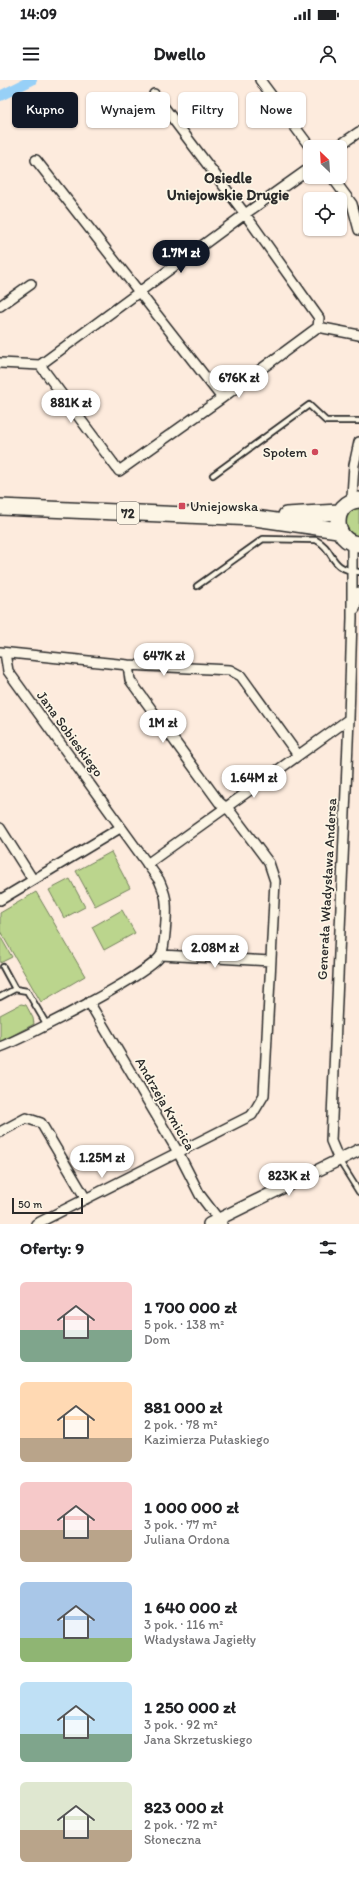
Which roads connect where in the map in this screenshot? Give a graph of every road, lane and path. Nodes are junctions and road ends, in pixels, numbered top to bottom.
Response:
1 (260, 80) edge
2 (170, 115) edge
3 (359, 132) edge
4 (305, 140) edge
5 (347, 140) edge
6 (36, 160) dead end
7 (303, 173) edge
8 (337, 184) edge
9 (245, 214) junction
10 (359, 230) edge
11 (31, 284) dead end
12 (139, 293) junction
13 (0, 306) edge
14 (318, 327) junction
15 (359, 335) edge
16 (0, 363) edge
17 (40, 365) junction
18 (222, 398) junction
19 (359, 421) edge
20 (359, 442) edge
21 (213, 475) dead end
22 (349, 505) edge
23 (0, 507) edge
24 (255, 518) junction
25 (338, 530) junction
26 (355, 543) edge
27 (356, 572) edge
28 (197, 586) dead end
29 (359, 592) edge
30 (352, 618) junction
31 (3, 653) edge
32 (128, 665) junction
33 (349, 719) junction
34 (359, 720) edge
35 (298, 754) junction
36 (226, 806) junction
37 (0, 828) edge
38 (120, 828) junction
39 (147, 864) junction
40 (33, 880) junction
41 (0, 900) edge
42 (161, 955) junction
43 (270, 961) junction
44 (3, 967) dead end
45 (14, 989) junction
46 (0, 997) edge
47 (89, 1002) junction
48 (46, 1024) junction
49 (0, 1047) edge
50 (0, 1132) edge
51 (359, 1150) edge
52 (178, 1152) junction
53 (339, 1160) junction
54 (359, 1192) edge
55 (86, 1199) junction
56 (216, 1222) edge
57 (36, 1224) edge

1 - 4 street
2 - 9 street
3 - 5 street
6 - 12 street
7 - 9 street
8 - 10 street
9 - 12 street
9 - 14 street
11 - 13 street
12 - 17 street
12 - 18 street
14 - 15 street
14 - 18 street
16 - 17 street
17 - 18 street
19 - 21 lane
20 - 22 street
22 - 24 main road, 72
22 - 25 main road
23 - 24 main road, 72
24 - 25 main road, 72
25 - 26 main road
26 - 27 street, Generała Władysława Andersa
27 - 28 lane
27 - 30 street, Generała Władysława Andersa
29 - 30 street, Generała Władysława Andersa
30 - 33 street, Generała Władysława Andersa
31 - 32 street
31 - 38 street, Jana Sobieskiego
32 - 35 street
32 - 36 street
33 - 34 street
33 - 35 street
33 - 53 street, Generała Władysława Andersa
35 - 36 street
36 - 39 street
36 - 43 street
37 - 40 street
38 - 39 street, Jana Sobieskiego
38 - 40 street
39 - 42 street, Jana Sobieskiego
40 - 41 street
42 - 43 street
42 - 47 street
43 - 52 street
44 - 45 lane
45 - 46 lane
45 - 48 lane
47 - 48 street
47 - 52 street, Andrzeja Kmicica
48 - 49 street
50 - 55 street
51 - 53 street
52 - 55 street
52 - 56 street, Andrzeja Kmicica
53 - 54 lane
53 - 56 street
55 - 57 street

